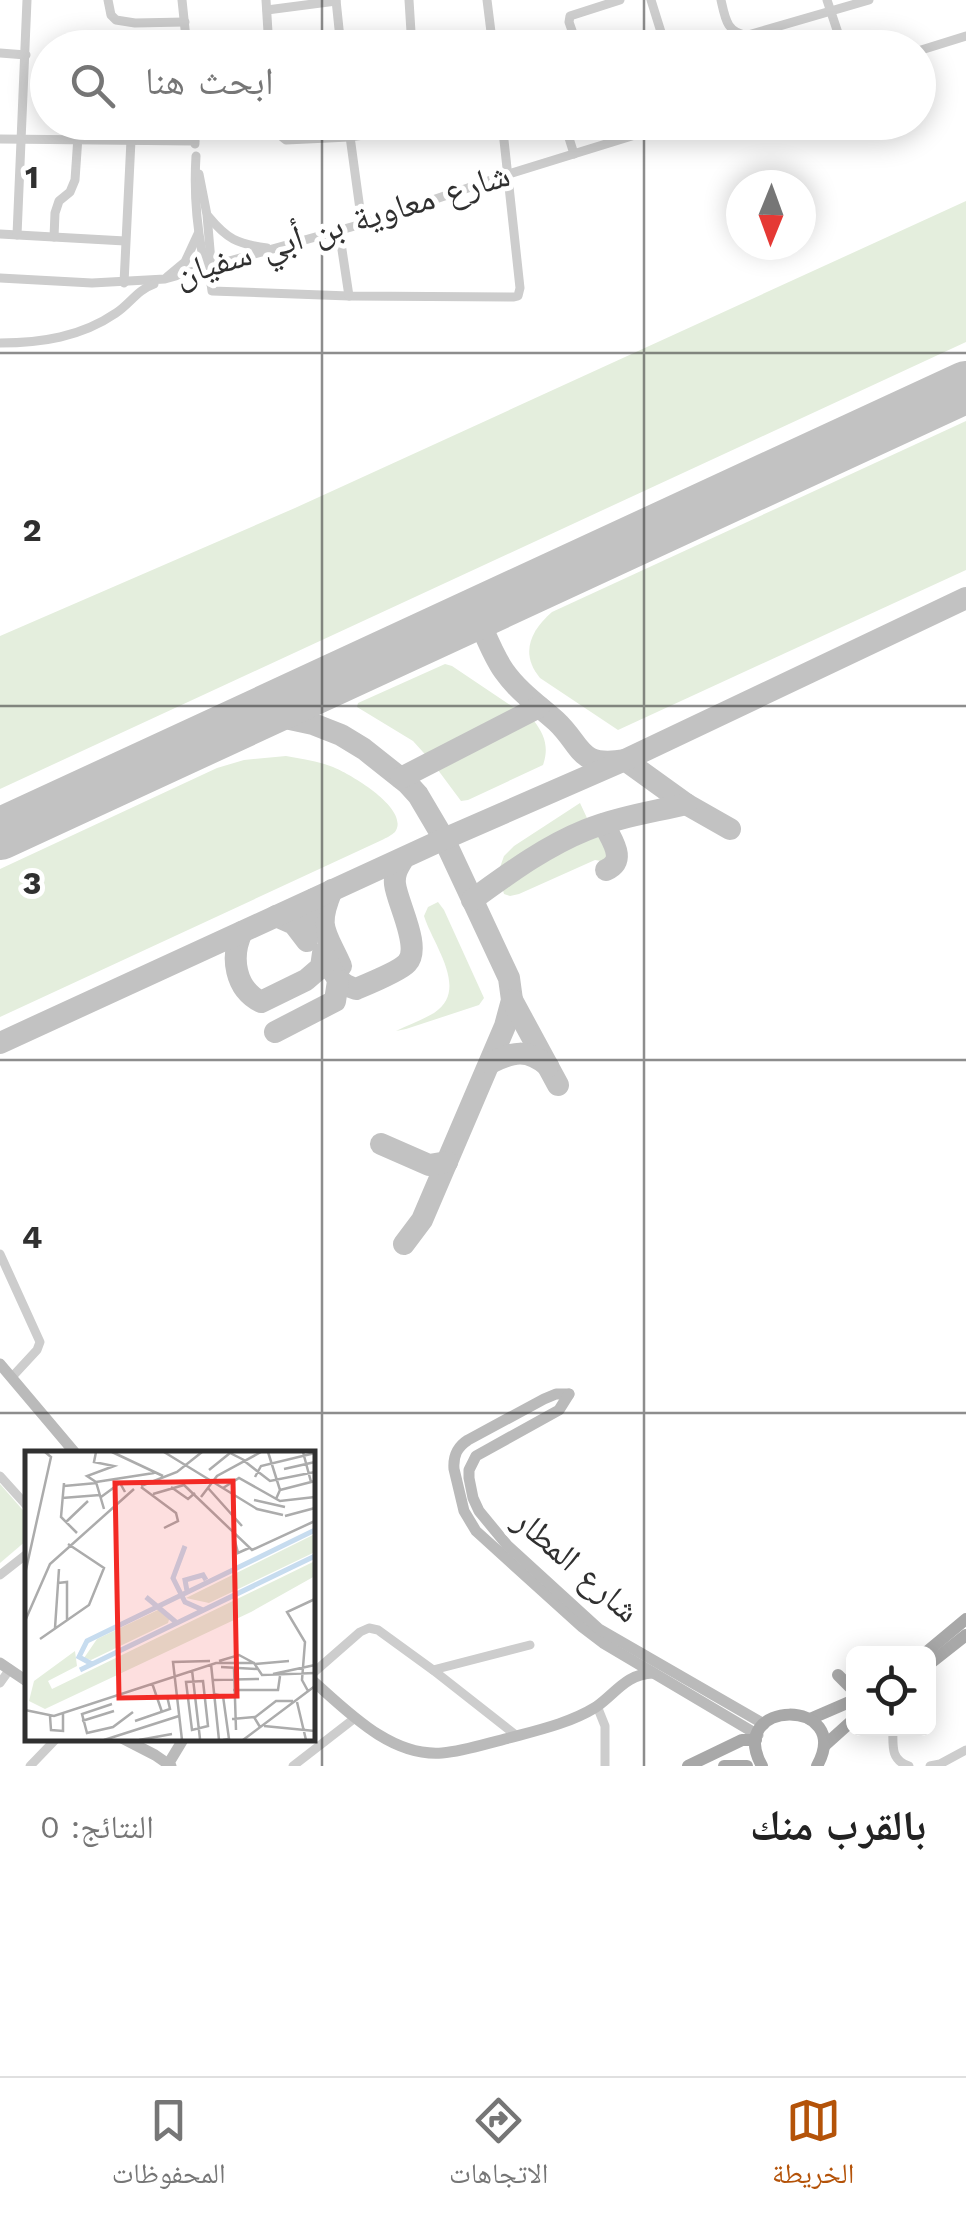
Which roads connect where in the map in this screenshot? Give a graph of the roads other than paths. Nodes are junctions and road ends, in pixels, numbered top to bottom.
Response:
1 (27, 0) edge
2 (108, 0) edge
3 (182, 0) edge
4 (336, 0) edge
5 (409, 0) edge
6 (487, 0) edge
7 (570, 0) edge
8 (620, 0) edge
9 (650, 0) edge
10 (721, 0) edge
11 (826, 0) edge
12 (869, 0) edge
13 (266, 5) edge
14 (830, 11) junction
15 (574, 13) junction
16 (184, 22) junction
17 (185, 30) edge
18 (268, 30) edge
19 (339, 30) edge
20 (411, 30) edge
21 (491, 30) edge
22 (572, 30) edge
23 (660, 30) edge
24 (732, 30) edge
25 (768, 30) edge
26 (837, 30) edge
27 (966, 36) edge
28 (936, 45) edge
29 (0, 54) edge
30 (26, 55) junction
31 (0, 139) edge
32 (22, 140) junction
33 (78, 140) junction
34 (134, 140) junction
35 (349, 140) edge
36 (504, 140) edge
37 (570, 140) edge
38 (620, 140) edge
39 (195, 141) joint
40 (574, 154) junction
41 (196, 156) junction
42 (509, 174) junction
43 (207, 215) junction
44 (362, 224) junction
45 (339, 230) junction
46 (199, 231) junction
47 (0, 234) edge
48 (17, 235) junction
49 (54, 237) junction
50 (125, 241) junction
51 (274, 250) junction
52 (209, 268) junction
53 (0, 278) edge
54 (165, 279) junction
55 (124, 283) junction
56 (348, 296) junction
57 (0, 343) edge
58 (0, 1254) edge
59 (0, 1364) edge
60 (12, 1377) junction
61 (74, 1451) edge
62 (0, 1476) edge
63 (467, 1500) junction
64 (25, 1504) edge
65 (476, 1530) junction
66 (495, 1532) junction
67 (25, 1555) edge
68 (510, 1555) junction
69 (0, 1575) edge
70 (966, 1619) edge
71 (966, 1636) edge
72 (530, 1644) dead end
73 (934, 1646) edge
74 (936, 1659) edge
75 (5, 1666) edge
76 (433, 1670) junction
77 (315, 1674) edge
78 (658, 1674) junction
79 (838, 1675) dead end
80 (315, 1680) edge
81 (0, 1683) edge
82 (846, 1683) edge
83 (846, 1704) edge
84 (597, 1706) junction
85 (355, 1718) junction
86 (810, 1719) junction
87 (846, 1725) edge
88 (759, 1733) junction
89 (517, 1736) junction
90 (894, 1736) edge
91 (54, 1741) edge
92 (128, 1741) edge
93 (182, 1741) edge
94 (824, 1746) junction
95 (966, 1750) edge
96 (168, 1765) edge
97 (30, 1766) edge
98 (293, 1766) edge
99 (605, 1766) edge
100 (688, 1766) edge
101 (724, 1766) edge
102 (746, 1766) edge
103 (762, 1766) edge
104 (817, 1766) edge
105 (908, 1766) edge
106 (930, 1766) edge

1 - 30 street
2 - 16 street
3 - 16 street
4 - 13 street
4 - 19 street
5 - 20 street
6 - 21 street
7 - 15 street
8 - 15 street
9 - 23 street
10 - 24 street
11 - 14 street
12 - 14 street
13 - 18 street
14 - 25 street
14 - 26 street
15 - 22 street
16 - 17 street
27 - 28 street
29 - 30 street
30 - 32 street
31 - 32 street
32 - 33 street
32 - 48 street
33 - 34 street
33 - 49 street
34 - 39 street
34 - 50 street
35 - 44 street
36 - 42 street
37 - 40 street
38 - 40 street, شارع معاوية بن أبي سفيان
39 - 41 street
40 - 42 street, شارع معاوية بن أبي سفيان
41 - 43 street
41 - 46 street
42 - 44 street, شارع معاوية بن أبي سفيان
42 - 56 street
43 - 51 street
43 - 52 street
44 - 45 street, شارع معاوية بن أبي سفيان
45 - 51 street, شارع معاوية بن أبي سفيان
45 - 56 street
46 - 52 street
46 - 54 street
47 - 48 street
48 - 49 street
49 - 50 street
50 - 55 street
51 - 52 street, شارع معاوية بن أبي سفيان
52 - 54 street, شارع معاوية بن أبي سفيان
52 - 56 street
53 - 55 street, شارع معاوية بن أبي سفيان
54 - 55 street, شارع معاوية بن أبي سفيان
54 - 57 street
58 - 60 street
59 - 60 street
60 - 61 street
62 - 64 street
63 - 63 street, شارع المطار
63 - 65 street, شارع المطار
63 - 66 street, شارع المطار
65 - 66 street
65 - 68 street, شارع المطار
66 - 68 street, شارع المطار
67 - 69 street
68 - 78 street, شارع المطار
68 - 88 street, شارع المطار
70 - 73 main road
71 - 74 main road
72 - 76 street
75 - 81 street
76 - 77 street
76 - 89 street
78 - 84 street, شارع المطار
78 - 88 street, شارع المطار
79 - 82 main road
80 - 85 street, شارع المطار
83 - 86 main road
84 - 89 street, شارع المطار
84 - 99 street
85 - 89 street, شارع المطار
85 - 98 street
86 - 88 main road
86 - 94 main road
87 - 94 main road
88 - 100 main road
88 - 103 main road
90 - 105 street
91 - 97 street
92 - 96 street
93 - 96 street
94 - 104 main road
95 - 106 street
101 - 102 main road

